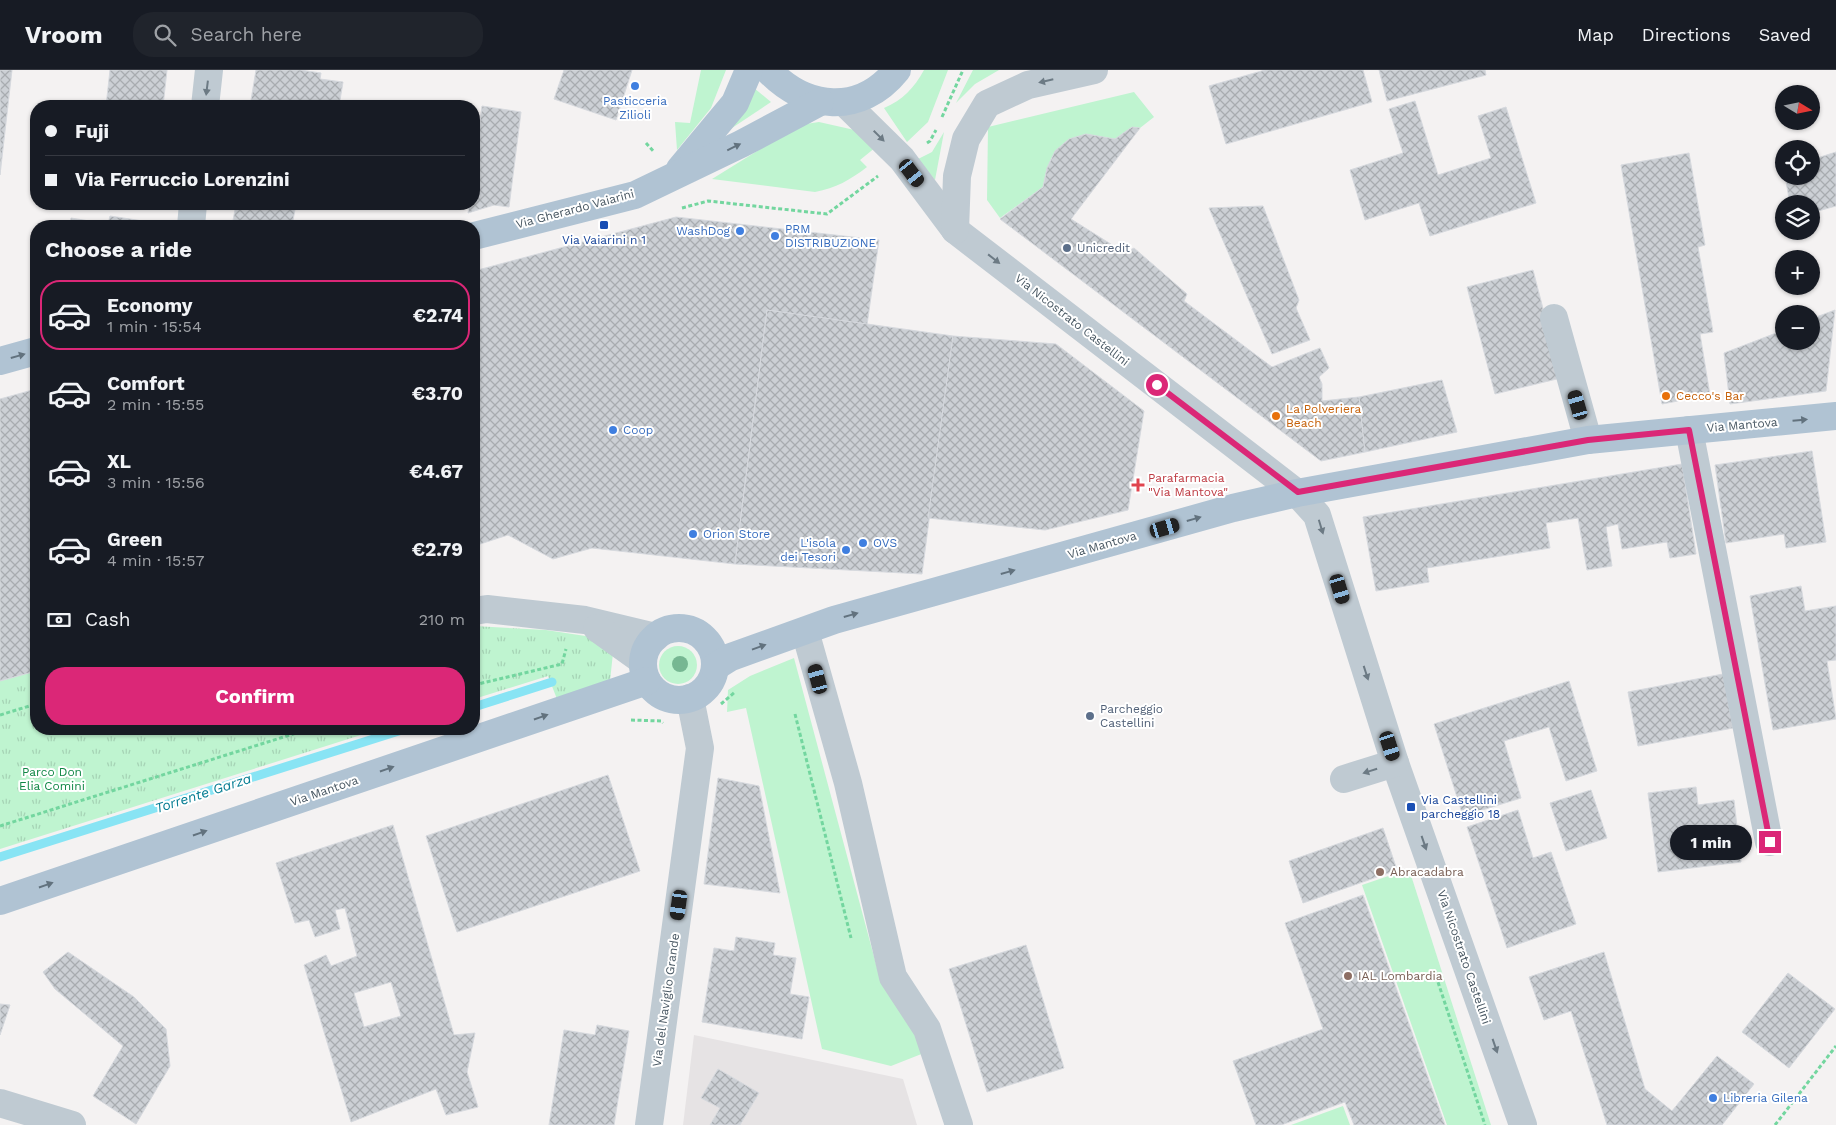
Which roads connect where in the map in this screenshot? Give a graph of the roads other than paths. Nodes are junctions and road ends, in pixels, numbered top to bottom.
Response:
1 (209, 70) edge
2 (749, 70) edge
3 (768, 70) edge
4 (897, 70) edge
5 (1094, 70) edge
6 (206, 100) edge
7 (832, 102) junction
8 (674, 176) junction
9 (955, 230) junction
10 (480, 234) edge
11 (1554, 318) dead end
12 (30, 353) edge
13 (0, 361) edge
14 (1836, 416) edge
15 (1689, 430) junction
16 (1588, 440) junction
17 (1298, 492) junction
18 (480, 610) edge
19 (585, 620) junction
20 (805, 631) junction
21 (656, 637) junction
22 (715, 667) junction
23 (645, 671) junction
24 (690, 698) junction
25 (480, 730) edge
26 (466, 735) edge
27 (1395, 763) junction
28 (1344, 779) dead end
29 (1770, 842) dead end
30 (0, 901) edge
31 (0, 1103) edge
32 (72, 1125) edge
33 (649, 1125) edge
34 (959, 1125) edge
35 (1523, 1125) edge

1 -> 6 street
2 - 8 main road, Via Gherardo Vaiarini
3 - 7 main road
4 - 7 main road, Via Gherardo Vaiarini
5 -> 9 street
8 -> 7 main road, Via Gherardo Vaiarini
7 -> 9 street, Via Nicostrato Castellini
8 - 10 main road, Via Gherardo Vaiarini
9 -> 17 street, Via Nicostrato Castellini
11 - 16 street
13 -> 12 main road
15 -> 14 main road, Via Mantova
15 - 16 main road, Via Mantova
15 - 29 street
16 - 17 main road, Via Mantova
20 -> 17 main road, Via Mantova
17 -> 27 street, Via Nicostrato Castellini
18 - 19 street
19 - 21 street
19 - 23 street
22 -> 20 main road, Via Mantova
20 - 34 street
21 - 22 main road
21 - 23 main road
22 - 24 main road
23 - 24 main road
25 -> 23 main road, Via Mantova
24 - 33 street, Via del Naviglio Grande
30 -> 26 main road, Via Mantova
27 -> 28 street
27 -> 35 street, Via Nicostrato Castellini
31 - 32 street

